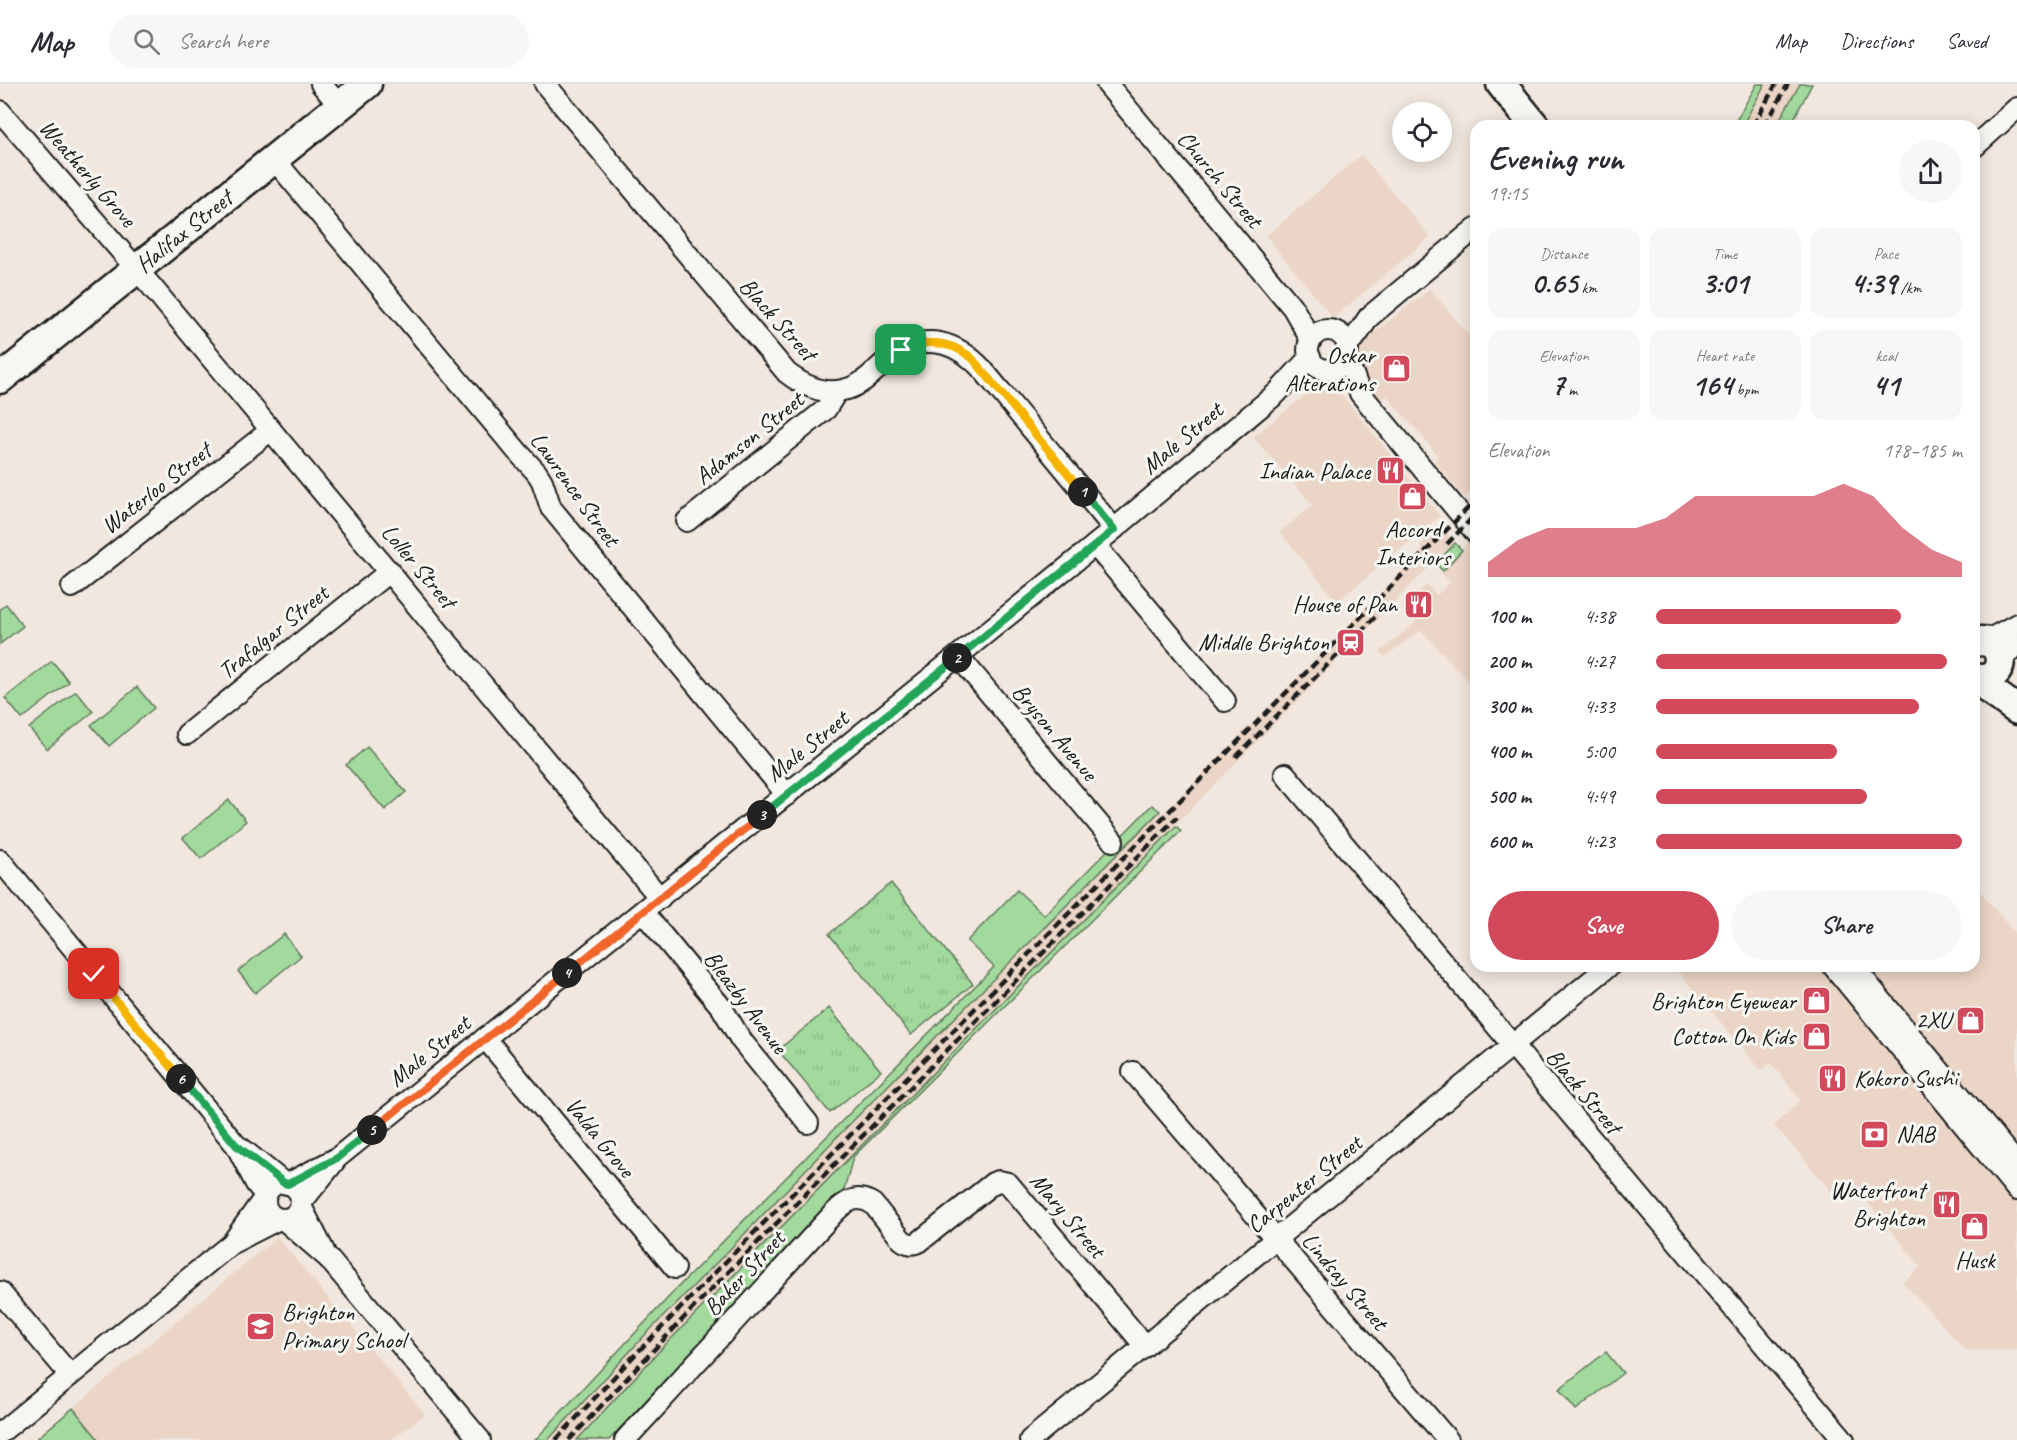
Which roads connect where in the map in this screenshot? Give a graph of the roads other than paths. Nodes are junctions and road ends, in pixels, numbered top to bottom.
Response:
1 (321, 84) edge
2 (367, 84) edge
3 (545, 84) edge
4 (1107, 84) edge
5 (1501, 84) edge
6 (340, 106) junction
7 (2017, 108) edge
8 (0, 111) edge
9 (1530, 120) edge
10 (1980, 142) edge
11 (274, 159) junction
12 (1470, 233) edge
13 (137, 269) junction
14 (1328, 351) junction
15 (0, 379) edge
16 (837, 391) junction
17 (271, 430) junction
18 (687, 521) dead end
19 (1470, 526) edge
20 (1114, 530) junction
21 (1095, 546) junction
22 (390, 571) junction
23 (72, 587) dead end
24 (2017, 624) edge
25 (1987, 654) edge
26 (959, 657) junction
27 (2017, 698) edge
28 (1224, 701) dead end
29 (2017, 710) edge
30 (187, 734) dead end
31 (1285, 774) dead end
32 (787, 795) junction
33 (1113, 840) dead end
34 (0, 860) edge
35 (660, 898) junction
36 (643, 912) junction
37 (1602, 972) edge
38 (1838, 972) edge
39 (1857, 972) edge
40 (485, 1038) junction
41 (1513, 1045) junction
42 (1132, 1072) dead end
43 (808, 1123) dead end
44 (236, 1145) junction
45 (337, 1158) junction
46 (2017, 1164) edge
47 (286, 1183) junction
48 (2017, 1190) edge
49 (265, 1197) junction
50 (301, 1204) junction
51 (282, 1219) junction
52 (1276, 1239) junction
53 (232, 1243) junction
54 (908, 1243) joint
55 (328, 1258) junction
56 (675, 1268) dead end
57 (0, 1292) edge
58 (1145, 1346) junction
59 (70, 1375) junction
60 (0, 1433) edge
61 (480, 1440) edge
62 (625, 1440) edge
63 (1030, 1440) edge
64 (1448, 1440) edge
65 (1844, 1440) edge

1 - 6 street
2 - 6 street, Halifax Street
3 - 16 street, Black Street
4 - 14 street, Church Street
5 - 9 street
6 - 11 street, Halifax Street
7 - 10 street
8 - 13 street, Weatherly Grove
11 - 13 street, Halifax Street
11 - 32 street, Lawrence Street
12 - 14 street, Male Street
13 - 15 street, Halifax Street
13 - 17 street, Loller Street
14 - 19 street, Church Street
14 - 20 street, Male Street
16 - 18 street, Adamson Street
16 - 20 street
17 - 22 street, Loller Street
17 - 23 street, Waterloo Street
20 - 21 street, Male Street
21 - 26 street, Male Street
21 - 28 street
22 - 30 street, Trafalgar Street
22 - 35 street, Loller Street
24 - 25 street
25 - 27 street
25 - 29 street
26 - 32 street, Male Street
26 - 33 street, Bryson Avenue
31 - 41 street, Black Street
32 - 35 street, Male Street
34 - 44 street
35 - 36 street, Male Street
36 - 40 street, Male Street
36 - 43 street, Bleazby Avenue
37 - 41 street, Carpenter Street
38 - 48 street
39 - 46 street
40 - 45 street, Male Street
40 - 56 street, Valda Grove
41 - 52 street, Carpenter Street
41 - 65 street, Black Street
42 - 52 street, Lindsay Street
44 - 47 street
44 - 49 street
45 - 47 street, Male Street
45 - 50 street, Male Street
47 - 49 street
47 - 50 street
49 - 51 street
49 - 53 street
50 - 51 street
50 - 55 street
51 - 53 street
51 - 55 street
52 - 58 street, Carpenter Street
52 - 64 street, Lindsay Street
53 - 59 street
54 - 58 street, Mary Street
54 - 62 street, Baker Street
55 - 61 street
57 - 59 street
58 - 63 street, Carpenter Street
59 - 60 street

